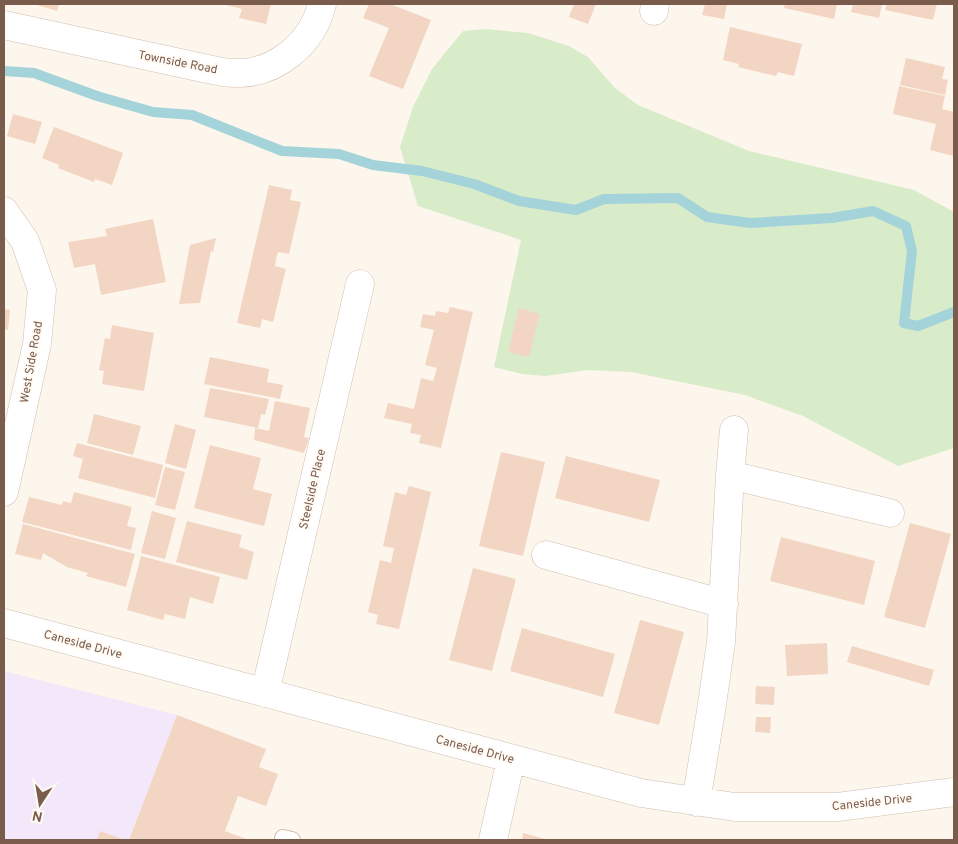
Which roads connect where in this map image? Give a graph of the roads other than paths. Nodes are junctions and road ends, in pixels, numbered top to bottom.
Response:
1 (322, 4) edge
2 (4, 25) edge
3 (4, 210) edge
4 (360, 284) dead end
5 (734, 430) dead end
6 (730, 475) junction
7 (4, 492) edge
8 (890, 513) dead end
9 (546, 555) dead end
10 (724, 604) junction
11 (4, 623) edge
12 (265, 693) junction
13 (511, 759) junction
14 (954, 792) edge
15 (696, 802) junction
16 (493, 840) edge

1 - 2 street, Townside Road
3 - 7 street, West Side Road
4 - 12 street, Steelside Place
5 - 6 street
6 - 8 street
6 - 10 street
9 - 10 street
10 - 15 street
11 - 12 street, Caneside Drive
12 - 13 street, Caneside Drive
13 - 15 street, Caneside Drive
13 - 16 street
14 - 15 street, Caneside Drive

